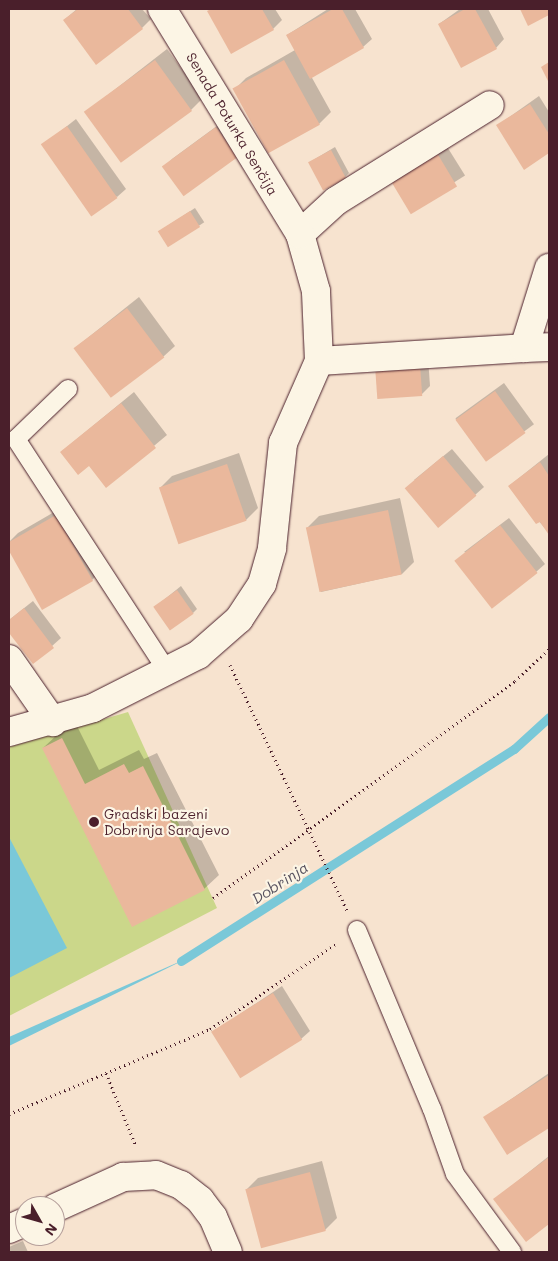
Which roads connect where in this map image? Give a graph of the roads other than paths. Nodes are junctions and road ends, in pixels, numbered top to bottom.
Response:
1 (166, 10) edge
2 (490, 105) dead end
3 (300, 234) junction
4 (549, 268) edge
5 (537, 347) edge
6 (319, 361) junction
7 (68, 389) dead end
8 (9, 659) edge
9 (167, 671) junction
10 (53, 722) junction
11 (9, 732) edge
12 (357, 930) road end
13 (65, 1203) edge
14 (228, 1252) edge
15 (512, 1252) edge

1 - 3 street, Senada Poturka Senčija
2 - 3 street
3 - 6 street, Senada Poturka Senčija
4 - 5 street
5 - 6 street
6 - 9 street, Senada Poturka Senčija
7 - 9 lane
8 - 10 street
9 - 10 street, Senada Poturka Senčija
10 - 11 street, Senada Poturka Senčija
12 - 15 lane
13 - 14 street

